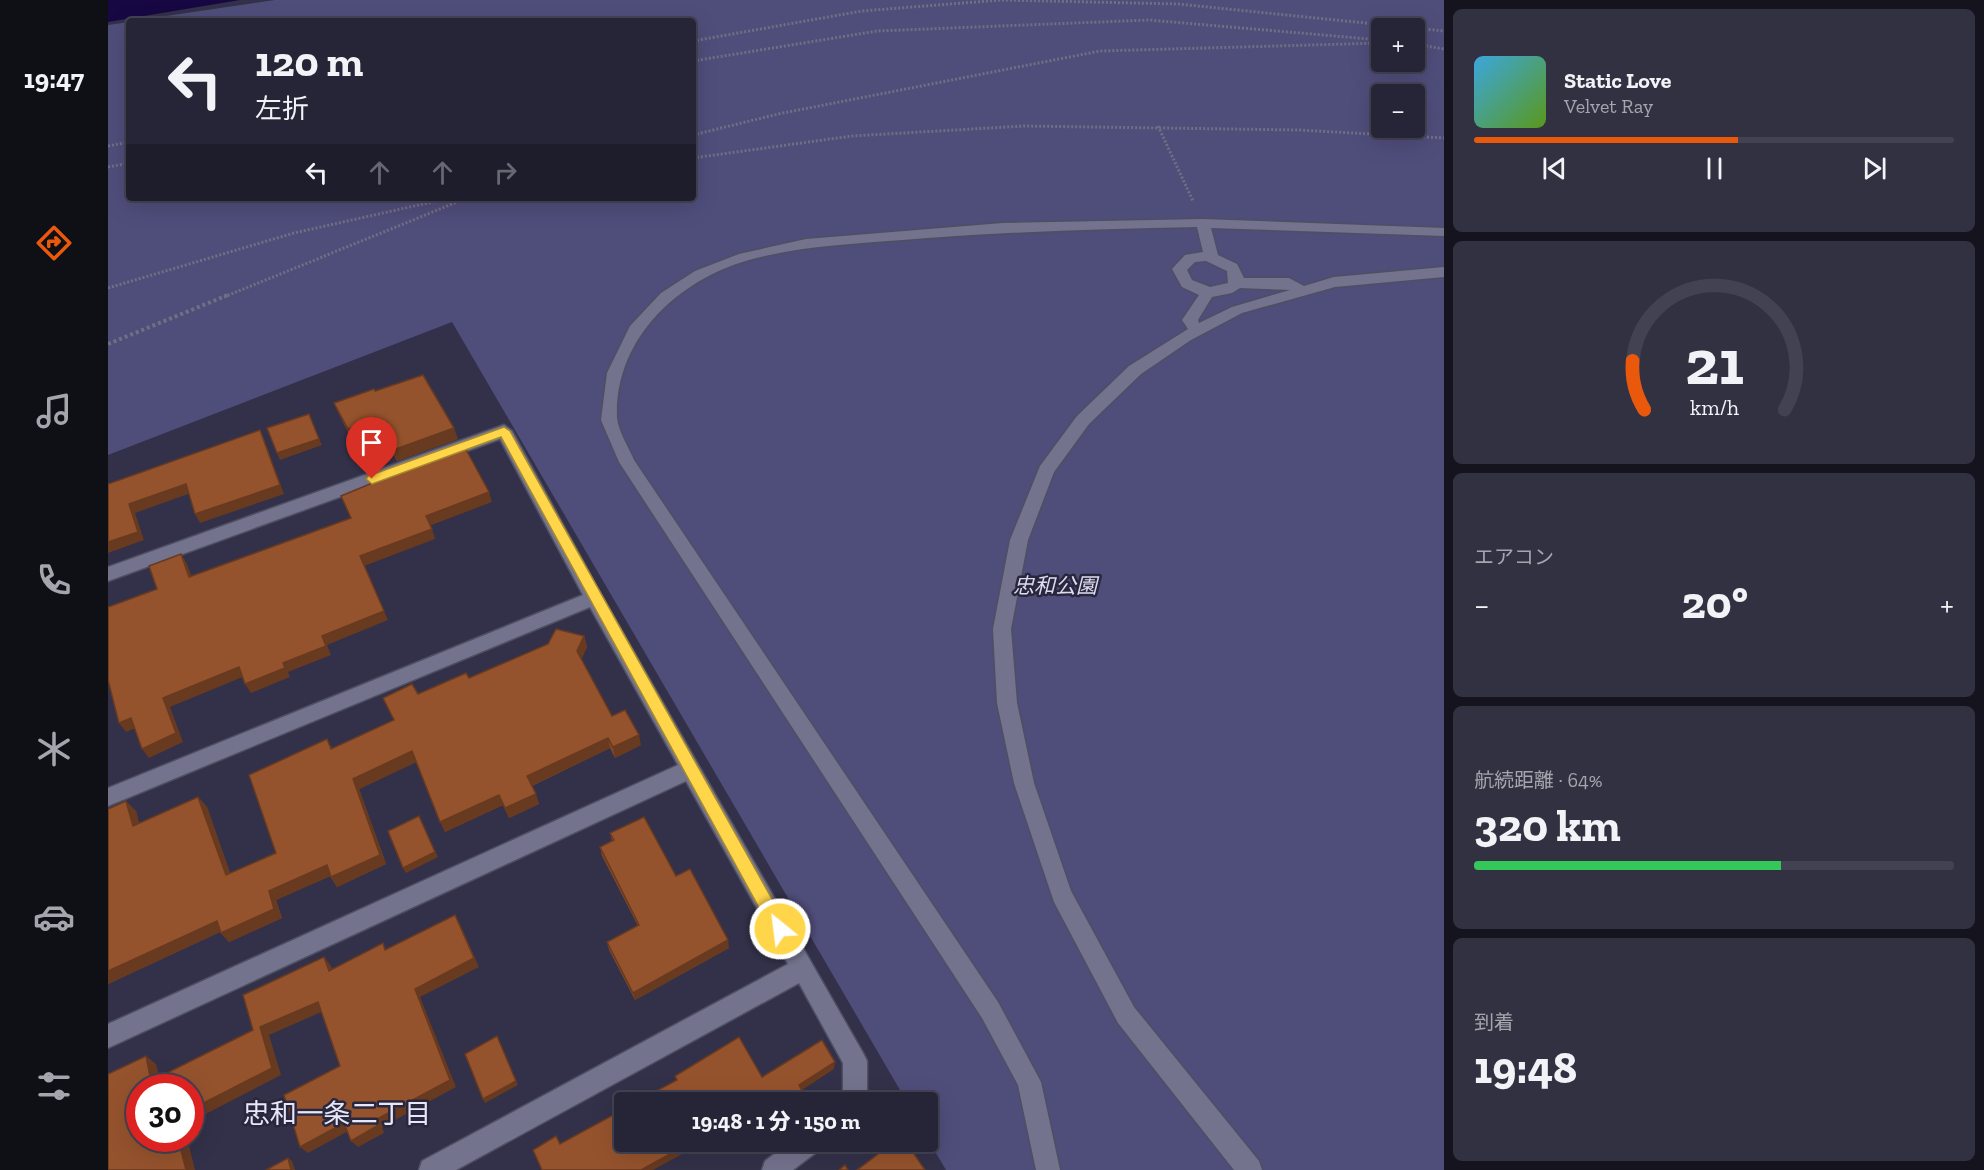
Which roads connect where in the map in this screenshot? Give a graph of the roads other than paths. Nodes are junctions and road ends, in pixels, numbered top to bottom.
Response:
1 (1203, 223) junction
2 (1444, 232) edge
3 (1211, 257) junction
4 (1444, 272) edge
5 (1235, 284) junction
6 (1302, 291) junction
7 (1208, 292) junction
8 (1197, 331) junction
9 (108, 574) edge
10 (594, 598) junction
11 (691, 769) junction
12 (108, 797) edge
13 (802, 969) junction
14 (108, 1036) edge
15 (855, 1092) edge
16 (796, 1152) edge
17 (430, 1170) edge
18 (774, 1170) edge
19 (1048, 1170) edge
20 (1250, 1170) edge

1 - 2 street
1 - 3 street
1 - 19 street
3 - 5 street
3 - 7 street
4 - 6 street
5 - 6 street
5 - 7 street
6 - 8 street
7 - 8 street
8 - 20 street
9 - 10 street
10 - 11 street
10 - 12 street
11 - 13 street
11 - 14 street
13 - 15 street
13 - 17 street
16 - 18 street

